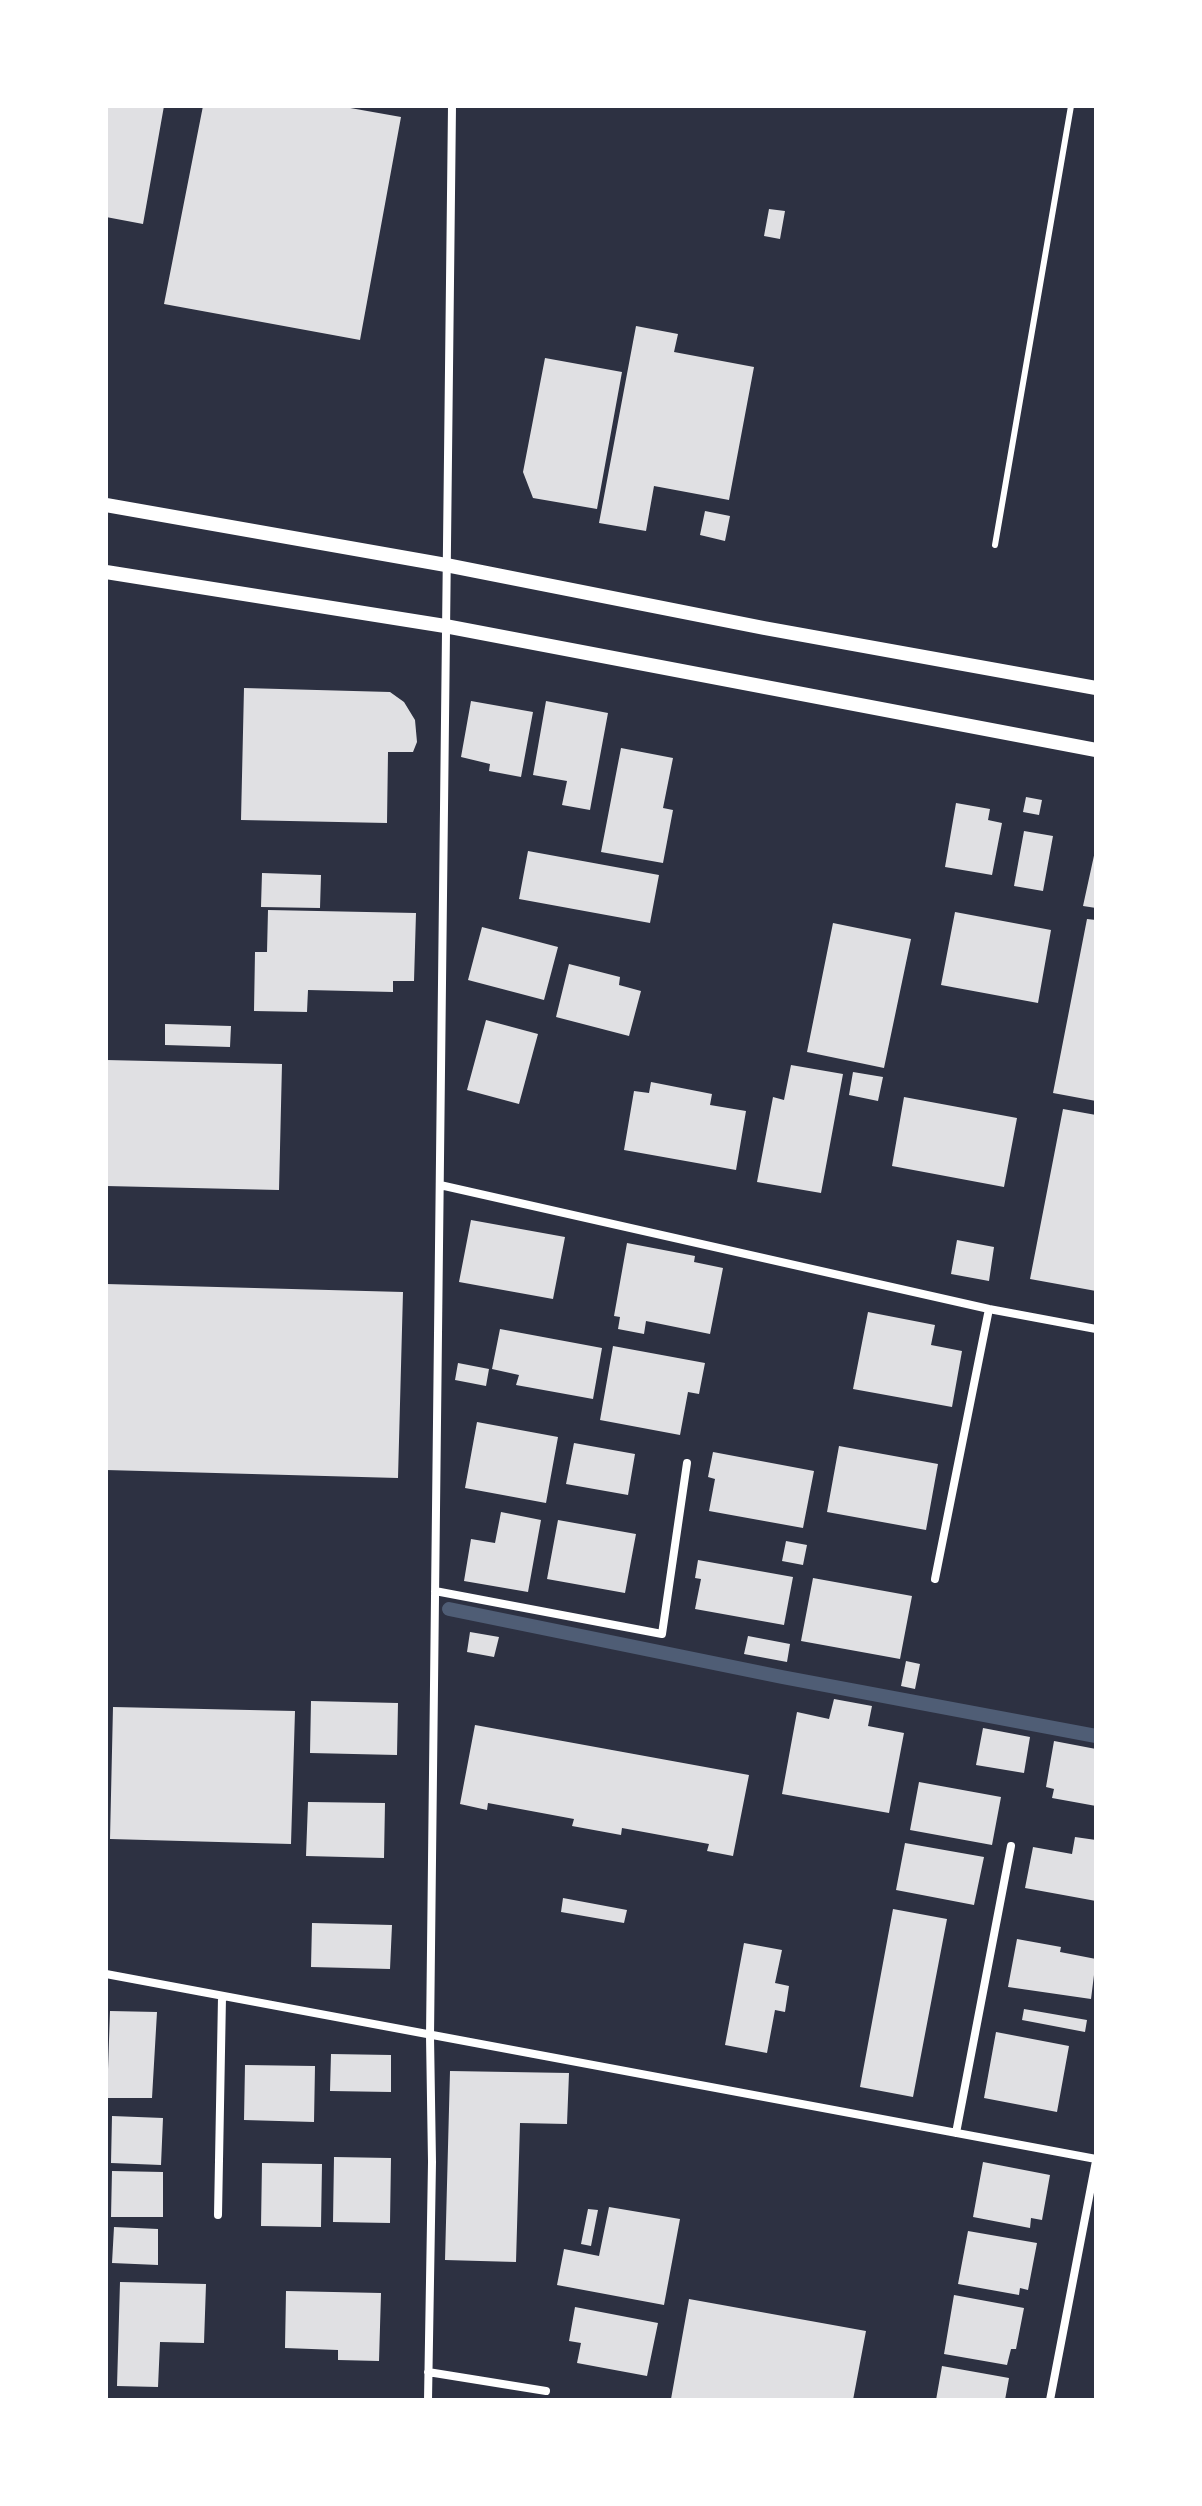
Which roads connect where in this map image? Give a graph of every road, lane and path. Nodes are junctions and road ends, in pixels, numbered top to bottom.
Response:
1 (452, 106) edge
2 (1071, 106) edge
3 (106, 505) edge
4 (995, 545) dead end
5 (446, 565) junction
6 (106, 572) edge
7 (445, 626) junction
8 (1096, 688) edge
9 (1096, 750) edge
10 (440, 1185) junction
11 (989, 1309) junction
12 (1096, 1329) edge
13 (687, 1463) dead end
14 (935, 1579) dead end
15 (435, 1591) junction
16 (1011, 1846) dead end
17 (106, 1974) edge
18 (222, 1997) junction
19 (430, 2036) junction
20 (956, 2133) junction
21 (1096, 2160) edge
22 (218, 2215) dead end
23 (428, 2372) junction
24 (546, 2391) dead end
25 (428, 2400) edge
26 (1050, 2400) edge

1 - 5 street
2 - 4 lane
3 - 5 street
5 - 7 street
5 - 8 street
6 - 7 street
7 - 9 street
7 - 10 street
10 - 11 street
10 - 15 street
11 - 12 street
11 - 14 street
13 - 15 street
15 - 19 street
16 - 20 street
17 - 18 street
18 - 19 street
18 - 22 street
19 - 20 street
19 - 23 street
20 - 21 street
21 - 26 street
23 - 24 street
23 - 25 street

